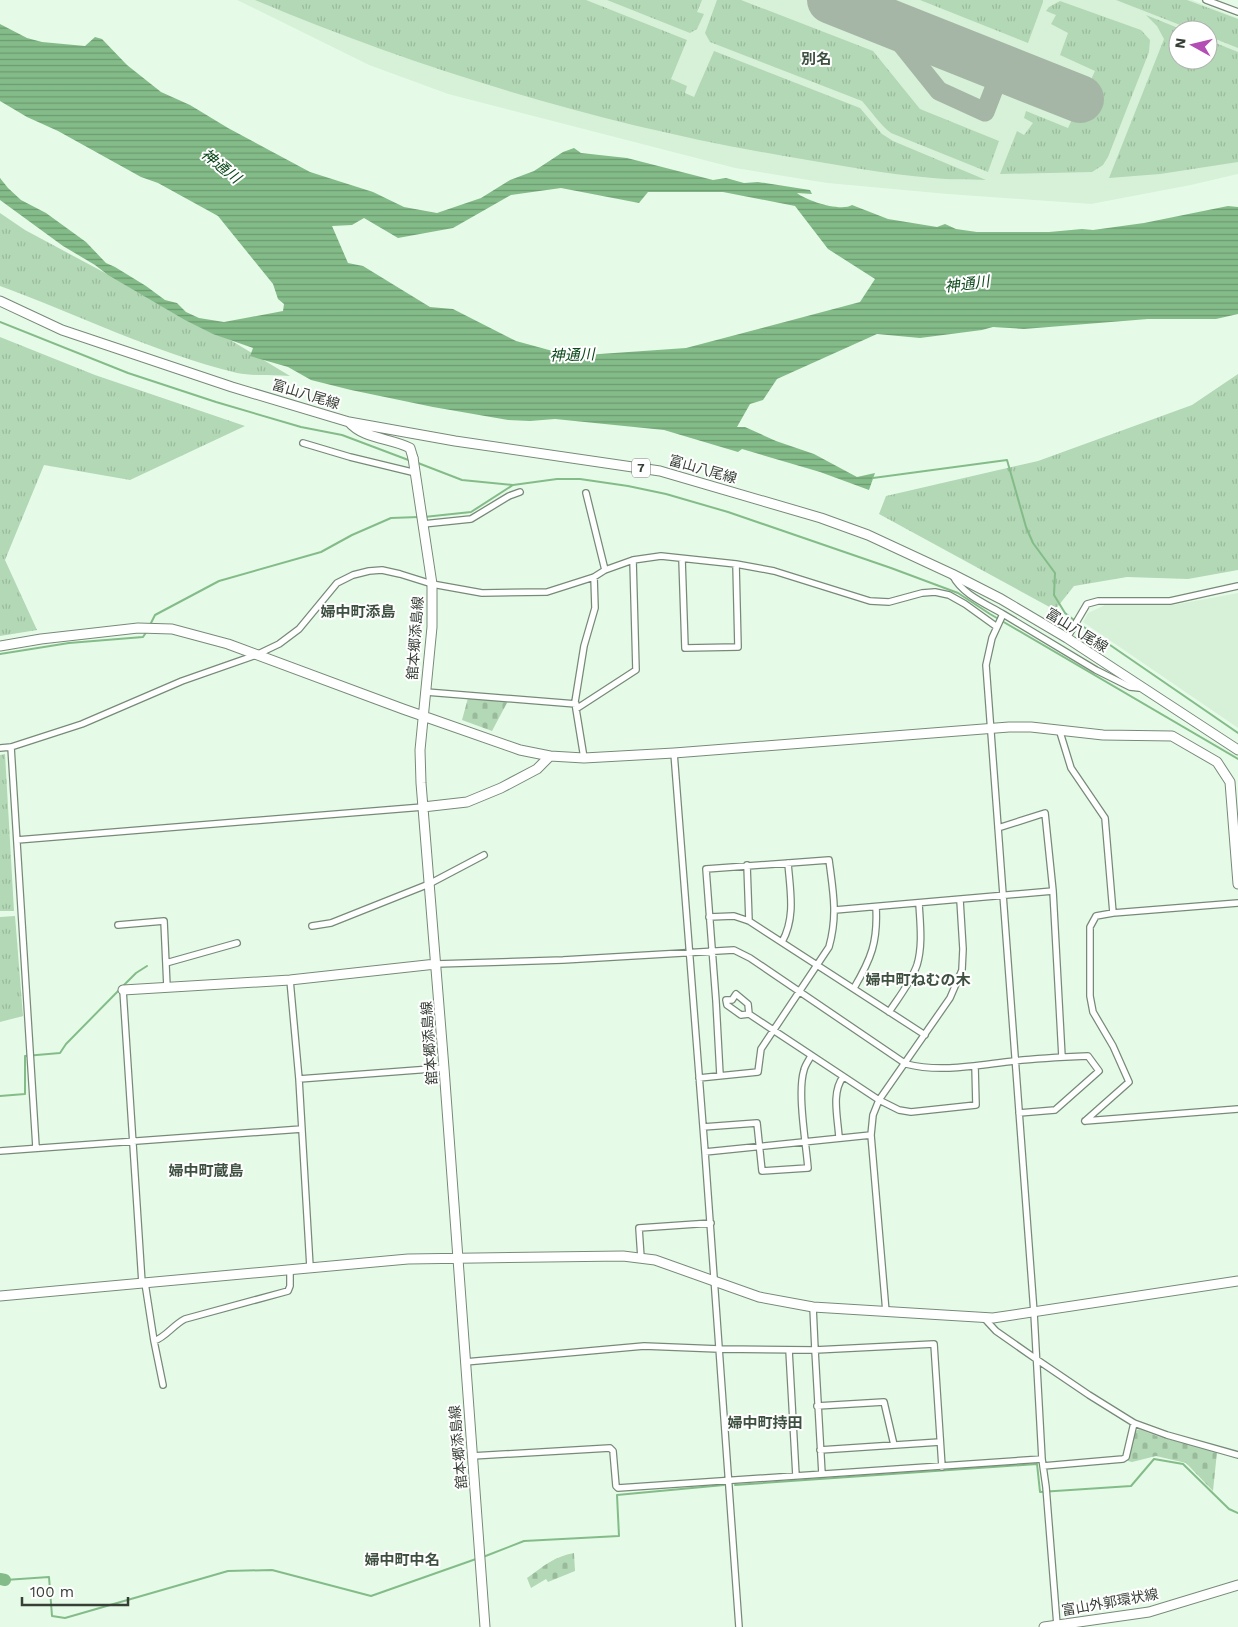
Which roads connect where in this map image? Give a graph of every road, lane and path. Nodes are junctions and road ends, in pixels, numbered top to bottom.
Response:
1 (1206, 0) edge
2 (1238, 12) edge
3 (0, 302) edge
4 (349, 422) junction
5 (303, 442) dead end
6 (414, 465) junction
7 (520, 492) dead end
8 (586, 493) dead end
9 (423, 524) junction
10 (682, 559) junction
11 (633, 560) junction
12 (736, 564) junction
13 (605, 570) junction
14 (952, 574) junction
15 (594, 577) junction
16 (432, 584) junction
17 (1238, 586) edge
18 (1000, 620) junction
19 (1066, 638) junction
20 (0, 646) edge
21 (256, 655) junction
22 (1142, 688) junction
23 (426, 692) junction
24 (576, 706) junction
25 (423, 716) junction
26 (990, 729) junction
27 (1059, 730) junction
28 (11, 746) junction
29 (0, 748) edge
30 (1238, 750) edge
31 (674, 753) junction
32 (550, 756) junction
33 (584, 758) junction
34 (423, 807) junction
35 (998, 828) junction
36 (17, 840) junction
37 (484, 855) dead end
38 (788, 863) junction
39 (747, 865) junction
40 (430, 884) junction
41 (1238, 884) edge
42 (1053, 891) junction
43 (1004, 896) junction
44 (960, 900) junction
45 (920, 903) junction
46 (1238, 903) edge
47 (876, 907) junction
48 (835, 910) junction
49 (1113, 913) junction
50 (709, 918) junction
51 (749, 921) junction
52 (118, 925) dead end
53 (312, 926) dead end
54 (782, 942) junction
55 (237, 943) dead end
56 (712, 951) junction
57 (690, 952) junction
58 (166, 963) junction
59 (436, 964) junction
60 (817, 964) junction
61 (290, 980) junction
62 (167, 987) junction
63 (854, 988) junction
64 (123, 990) joint
65 (799, 992) junction
66 (726, 1000) junction
67 (716, 1001) junction
68 (889, 1012) junction
69 (749, 1014) junction
70 (773, 1030) junction
71 (925, 1035) junction
72 (811, 1056) junction
73 (1062, 1057) junction
74 (1016, 1061) junction
75 (906, 1064) junction
76 (975, 1066) junction
77 (444, 1068) junction
78 (720, 1076) junction
79 (843, 1076) junction
80 (699, 1078) junction
81 (299, 1079) junction
82 (879, 1100) junction
83 (1238, 1109) edge
84 (1019, 1113) junction
85 (703, 1127) junction
86 (302, 1129) junction
87 (871, 1135) junction
88 (839, 1138) junction
89 (134, 1140) junction
90 (806, 1141) junction
91 (759, 1146) junction
92 (36, 1147) junction
93 (0, 1151) edge
94 (705, 1152) junction
95 (710, 1223) junction
96 (458, 1258) junction
97 (641, 1258) junction
98 (310, 1267) junction
99 (290, 1270) junction
100 (715, 1281) junction
101 (1238, 1281) edge
102 (143, 1283) junction
103 (0, 1296) edge
104 (813, 1307) junction
105 (886, 1312) junction
106 (1034, 1313) junction
107 (984, 1318) junction
108 (154, 1340) junction
109 (720, 1349) junction
110 (789, 1350) junction
111 (815, 1350) junction
112 (1036, 1359) junction
113 (465, 1362) junction
114 (162, 1385) dead end
115 (817, 1406) junction
116 (1134, 1423) junction
117 (940, 1442) junction
118 (894, 1445) junction
119 (820, 1450) junction
120 (1238, 1454) edge
121 (472, 1456) junction
122 (1042, 1459) junction
123 (942, 1466) junction
124 (1043, 1466) junction
125 (822, 1474) junction
126 (796, 1476) junction
127 (728, 1480) junction
128 (1238, 1585) edge
129 (1057, 1626) edge
130 (485, 1627) edge
131 (740, 1627) edge
132 (1044, 1627) edge

1 - 2 street
3 - 4 street, 富山八尾線 / 7
4 - 6 street
4 - 14 street, 富山八尾線 / 7
5 - 6 street
6 - 9 street, 舘本郷添島線
7 - 9 street
8 - 13 street
9 - 16 street, 舘本郷添島線
10 - 11 street
10 - 12 street
10 - 12 street
11 - 13 street
11 - 24 street
12 - 18 street
13 - 15 street
14 - 18 street
14 - 19 street, 富山八尾線 / 7
15 - 16 street
15 - 24 street
16 - 21 street
16 - 23 street, 舘本郷添島線
17 - 19 street
18 - 22 street
18 - 26 street
19 - 22 street, 富山八尾線 / 7
20 - 21 street
21 - 25 street
21 - 28 street
22 - 30 street, 富山八尾線 / 7
23 - 24 street
23 - 25 street, 舘本郷添島線
24 - 33 street
25 - 32 street
25 - 34 street, 舘本郷添島線
26 - 27 street
26 - 31 street
26 - 35 street
27 - 41 street
27 - 49 street
28 - 29 street
28 - 36 street
31 - 33 street
31 - 57 street
32 - 33 street
32 - 34 street
34 - 36 street
34 - 40 street, 舘本郷添島線
35 - 42 street
35 - 43 street
36 - 92 street
37 - 40 street
38 - 39 street
38 - 48 street
38 - 54 street
39 - 50 street
39 - 51 street
40 - 53 street
40 - 59 street, 舘本郷添島線
42 - 43 street
42 - 73 street
43 - 44 street
43 - 74 street
44 - 45 street
44 - 71 street
45 - 47 street
45 - 68 street
46 - 49 street
47 - 48 street
47 - 63 street
48 - 60 street
49 - 83 street
50 - 51 street
50 - 56 street
51 - 54 street
52 - 58 street
54 - 60 street
55 - 58 street
56 - 57 street
56 - 65 street
56 - 67 street
57 - 59 street
57 - 80 street
58 - 62 street
59 - 61 street
59 - 77 street, 舘本郷添島線
60 - 63 street
60 - 65 street
61 - 62 street
61 - 81 street
62 - 64 street
63 - 68 street
64 - 89 street
65 - 70 street
65 - 75 street
66 - 67 street
66 - 69 street
66 - 69 street
67 - 78 street
68 - 71 street
69 - 70 street
70 - 72 street
70 - 78 street
71 - 75 street
72 - 79 street
72 - 90 street
73 - 74 street
73 - 84 street
74 - 76 street
74 - 84 street
75 - 76 street
75 - 82 street
76 - 82 street
77 - 81 street
77 - 96 street, 舘本郷添島線
78 - 80 street
79 - 82 street
79 - 88 street
80 - 85 street
81 - 86 street
82 - 87 street
84 - 106 street
85 - 91 street
85 - 94 street
86 - 89 street
86 - 98 street
87 - 88 street
87 - 105 street
88 - 90 street
89 - 92 street
89 - 102 street
90 - 91 street
90 - 91 street
91 - 94 street
92 - 93 street
94 - 95 street
95 - 97 street
95 - 100 street
96 - 97 street
96 - 98 street
96 - 113 street, 舘本郷添島線
97 - 100 street
98 - 99 street
99 - 102 street
99 - 108 street
100 - 104 street
100 - 109 street
101 - 106 street
102 - 103 street
102 - 108 street
104 - 105 street
104 - 111 street
105 - 107 street
106 - 107 street
106 - 112 street
107 - 112 street
108 - 114 street
109 - 110 street
109 - 113 street
109 - 127 street
110 - 111 street
110 - 126 street
111 - 115 street
111 - 117 street
112 - 116 street
112 - 122 street
113 - 121 street, 舘本郷添島線
115 - 118 street
115 - 119 street
116 - 120 street
116 - 124 street
117 - 118 street
117 - 123 street
118 - 119 street
119 - 125 street
121 - 127 street
121 - 130 street, 舘本郷添島線
122 - 123 street
122 - 124 street
123 - 125 street
124 - 129 street
125 - 126 street
126 - 127 street
127 - 131 street
128 - 129 street, 富山外郭環状線
129 - 132 street, 富山外郭環状線

